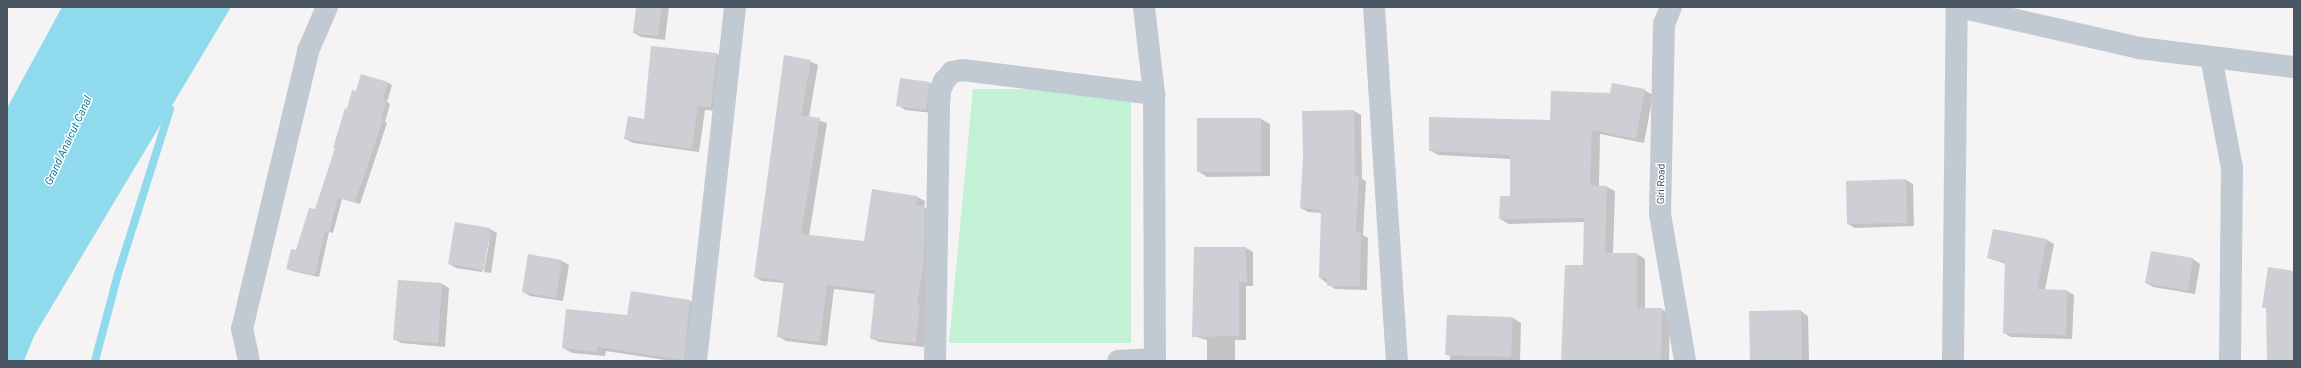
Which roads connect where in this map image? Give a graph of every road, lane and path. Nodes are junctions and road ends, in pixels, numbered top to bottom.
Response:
1 (327, 7) edge
2 (735, 7) edge
3 (1144, 7) edge
4 (1374, 7) edge
5 (1670, 7) edge
6 (1958, 7) edge
7 (2212, 57) junction
8 (2294, 66) edge
9 (1154, 94) junction
10 (1155, 360) edge
11 (249, 361) edge
12 (696, 361) edge
13 (934, 361) edge
14 (1118, 361) edge
15 (1397, 361) edge
16 (1685, 361) edge
17 (1953, 361) edge
18 (2230, 361) edge

1 - 11 street
2 - 12 street
3 - 9 street
4 - 15 street
5 - 16 street, Giri Road
6 - 7 street
6 - 17 street
7 - 8 street
7 - 18 street
9 - 10 street
9 - 13 street
10 - 14 street

